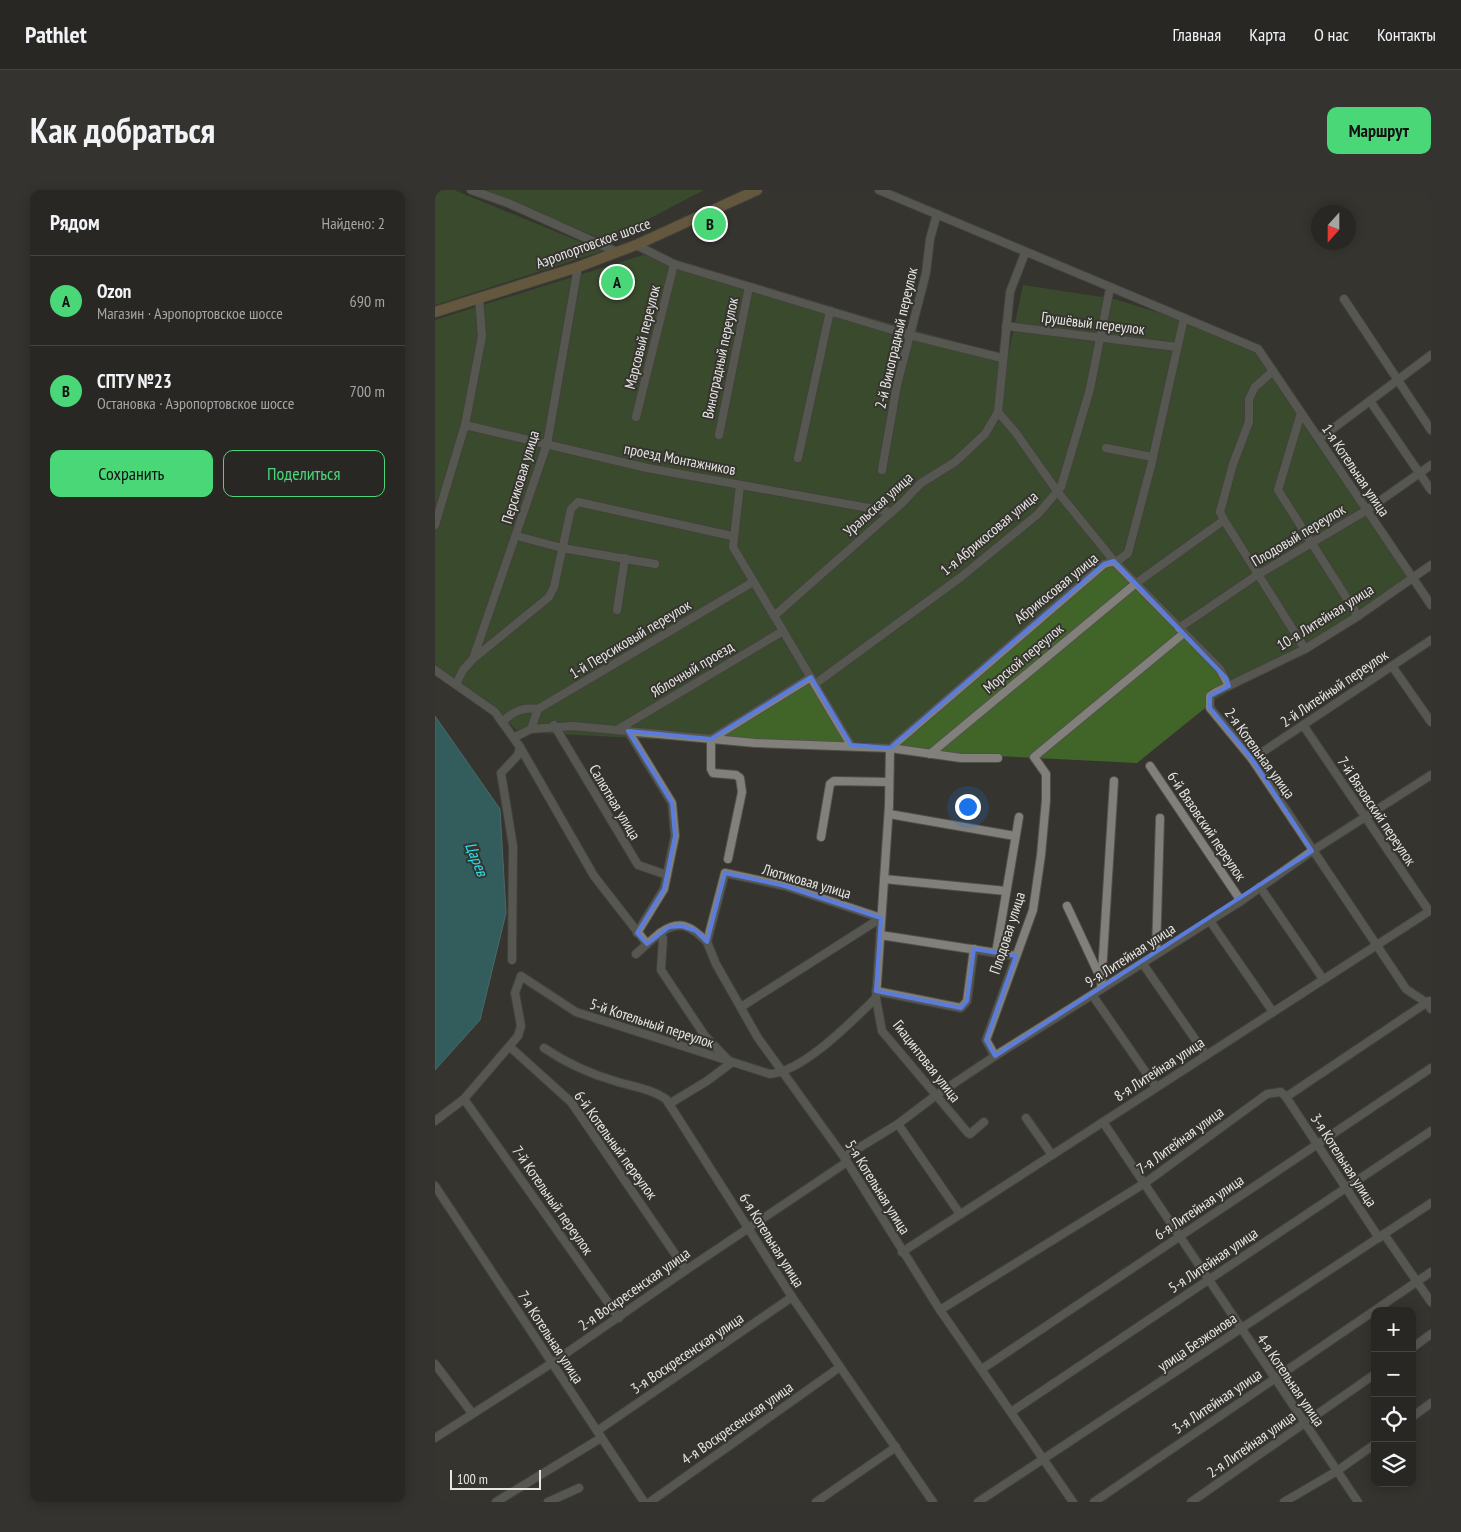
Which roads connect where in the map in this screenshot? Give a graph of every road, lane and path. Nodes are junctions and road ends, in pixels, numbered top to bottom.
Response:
1 (471, 190) edge
2 (757, 190) edge
3 (879, 190) edge
4 (937, 214) junction
5 (636, 245) junction
6 (617, 252) junction
7 (1025, 253) junction
8 (674, 264) junction
9 (578, 267) junction
10 (749, 286) junction
11 (1110, 288) junction
12 (479, 298) junction
13 (1345, 299) dead end
14 (830, 311) junction
15 (435, 312) edge
16 (1184, 318) junction
17 (1006, 326) junction
18 (909, 335) junction
19 (1102, 337) junction
20 (1177, 347) junction
21 (1431, 355) edge
22 (1002, 358) junction
23 (1273, 371) junction
24 (1397, 381) junction
25 (1370, 401) junction
26 (998, 412) junction
27 (1301, 413) junction
28 (637, 417) dead end
29 (465, 425) junction
30 (1431, 430) edge
31 (719, 435) dead end
32 (1319, 439) junction
33 (547, 444) junction
34 (1106, 448) dead end
35 (798, 458) dead end
36 (1152, 458) junction
37 (1431, 465) edge
38 (882, 470) dead end
39 (1419, 473) junction
40 (740, 485) junction
41 (1431, 490) edge
42 (1057, 491) junction
43 (1367, 510) junction
44 (891, 512) junction
45 (1223, 520) junction
46 (435, 525) edge
47 (517, 536) junction
48 (732, 536) junction
49 (1311, 543) junction
50 (562, 548) junction
51 (625, 558) junction
52 (1114, 561) junction
53 (655, 564) dead end
54 (1431, 565) edge
55 (1258, 575) junction
56 (1412, 577) junction
57 (753, 582) junction
58 (1135, 584) junction
59 (1431, 606) edge
60 (617, 610) dead end
61 (774, 616) junction
62 (1358, 616) junction
63 (1181, 630) junction
64 (783, 631) junction
65 (1431, 640) edge
66 (1305, 649) junction
67 (473, 659) junction
68 (1393, 666) junction
69 (435, 670) edge
70 (813, 681) junction
71 (456, 684) junction
72 (1229, 686) junction
73 (538, 709) junction
74 (502, 722) junction
75 (1431, 722) edge
76 (1303, 725) junction
77 (554, 726) junction
78 (531, 728) junction
79 (616, 730) junction
80 (628, 731) junction
81 (515, 737) junction
82 (711, 739) junction
83 (851, 745) junction
84 (521, 747) junction
85 (890, 748) junction
86 (930, 754) junction
87 (997, 758) dead end
88 (1034, 758) joint
89 (1252, 760) junction
90 (1150, 766) dead end
91 (1431, 775) edge
92 (1114, 781) dead end
93 (889, 782) junction
94 (889, 814) junction
95 (1019, 817) dead end
96 (1160, 818) dead end
97 (1364, 818) junction
98 (1015, 836) junction
99 (821, 837) dead end
100 (1312, 851) junction
101 (728, 859) dead end
102 (667, 875) junction
103 (884, 879) junction
104 (1260, 887) junction
105 (1006, 891) junction
106 (1241, 901) junction
107 (1067, 906) dead end
108 (1430, 911) edge
109 (881, 918) junction
110 (1210, 921) junction
111 (637, 933) junction
112 (660, 934) junction
113 (880, 935) junction
114 (707, 942) junction
115 (647, 944) junction
116 (1376, 945) junction
117 (974, 950) junction
118 (996, 953) junction
119 (1156, 953) junction
120 (636, 954) dead end
121 (1016, 956) junction
122 (512, 960) dead end
123 (1143, 964) junction
124 (1323, 979) junction
125 (1102, 980) junction
126 (1101, 989) junction
127 (876, 995) junction
128 (1093, 996) junction
129 (1430, 1004) edge
130 (741, 1007) junction
131 (1273, 1012) junction
132 (510, 1047) junction
133 (544, 1048) dead end
134 (1206, 1055) junction
135 (995, 1056) junction
136 (731, 1063) junction
137 (1431, 1068) edge
138 (783, 1073) junction
139 (1156, 1087) junction
140 (935, 1096) junction
141 (1286, 1097) junction
142 (464, 1099) junction
143 (669, 1104) junction
144 (1026, 1118) dead end
145 (435, 1121) edge
146 (984, 1122) dead end
147 (1103, 1122) junction
148 (898, 1124) junction
149 (1431, 1131) edge
150 (1317, 1145) junction
151 (1052, 1155) junction
152 (846, 1160) junction
153 (1145, 1183) junction
154 (435, 1186) edge
155 (1346, 1188) junction
156 (1431, 1203) edge
157 (960, 1214) junction
158 (749, 1228) junction
159 (1179, 1236) junction
160 (1381, 1236) junction
161 (902, 1252) junction
162 (686, 1270) junction
163 (1431, 1272) edge
164 (1208, 1280) junction
165 (1417, 1282) junction
166 (792, 1297) junction
167 (1431, 1302) edge
168 (940, 1310) junction
169 (619, 1318) junction
170 (1241, 1329) junction
171 (1431, 1334) edge
172 (1416, 1345) edge
173 (552, 1363) junction
174 (435, 1364) edge
175 (840, 1367) junction
176 (982, 1368) junction
177 (1371, 1377) edge
178 (1274, 1379) junction
179 (1431, 1403) edge
180 (1011, 1412) junction
181 (472, 1413) junction
182 (1416, 1414) edge
183 (1303, 1424) junction
184 (599, 1434) junction
185 (435, 1438) edge
186 (896, 1447) junction
187 (1371, 1447) edge
188 (1043, 1460) junction
189 (1337, 1471) junction
190 (579, 1488) dead end
191 (495, 1502) edge
192 (548, 1502) edge
193 (644, 1502) edge
194 (650, 1502) edge
195 (816, 1502) edge
196 (933, 1502) edge
197 (978, 1502) edge
198 (1073, 1502) edge
199 (1094, 1502) edge
200 (1191, 1502) edge
201 (1284, 1502) edge
202 (1358, 1502) edge

1 - 6 street
2 - 5 main road, Аэропортовское шоссе
3 - 4 street
4 - 7 street
4 - 18 street, 2-й Виноградный переулок
5 - 6 main road, Аэропортовское шоссе
5 - 8 street
6 - 9 main road, Аэропортовское шоссе
7 - 11 street
7 - 17 street
8 - 10 street
8 - 28 street, Марсовый переулок
9 - 12 main road, Аэропортовское шоссе
9 - 33 street, Персиковая улица
10 - 14 street
10 - 31 street, Виноградный переулок
11 - 16 street
11 - 19 street, 1-я Абрикосовая улица
12 - 15 main road, Аэропортовское шоссе
12 - 29 street
13 - 24 street
14 - 18 street
14 - 35 street
16 - 20 street, Абрикосовая улица
16 - 23 street, 1-я Котельная улица
17 - 19 street, Грушёвый переулок
17 - 22 street
18 - 22 street
18 - 38 street, 2-й Виноградный переулок
19 - 20 street, Грушёвый переулок
19 - 42 street, 1-я Абрикосовая улица
20 - 36 street, Абрикосовая улица
21 - 24 street
22 - 26 street
23 - 27 street, 1-я Котельная улица
23 - 45 street
24 - 25 street
24 - 30 street
25 - 32 street
25 - 39 street
26 - 42 street, 2-я Котельная улица
26 - 44 street, Уральская улица
27 - 32 street, 1-я Котельная улица
27 - 49 street
29 - 33 street, проезд Монтажников
29 - 46 street
32 - 43 street, 1-я Котельная улица
33 - 40 street, проезд Монтажников
33 - 47 street, Персиковая улица
34 - 36 street
36 - 52 street, Абрикосовая улица
37 - 39 street, Плодовый переулок
39 - 41 street
39 - 43 street, Плодовый переулок
40 - 44 street, проезд Монтажников
40 - 48 street
42 - 52 street, 2-я Котельная улица
42 - 70 street, 1-я Абрикосовая улица
43 - 49 street, Плодовый переулок
43 - 56 street, 1-я Котельная улица
44 - 61 street, Уральская улица
45 - 55 street
45 - 58 street, Морской переулок
47 - 50 street
47 - 67 street, Персиковая улица
48 - 50 street
48 - 57 street
49 - 55 street, Плодовый переулок
49 - 62 street
50 - 51 street
50 - 67 street
51 - 53 street
51 - 60 street
52 - 58 street, 2-я Котельная улица
52 - 85 street, Абрикосовая улица
54 - 56 street, 10-я Литейная улица
55 - 63 street, Плодовый переулок
55 - 66 street
56 - 59 street, 1-я Котельная улица
56 - 62 street, 10-я Литейная улица
57 - 61 street
57 - 73 street, 1-й Персиковый переулок
58 - 63 street, 2-я Котельная улица
58 - 86 street, Морской переулок
61 - 64 street
62 - 66 street, 10-я Литейная улица
63 - 72 street, 2-я Котельная улица
63 - 88 street, Плодовый переулок
64 - 70 street
64 - 79 street, Яблочный проезд
65 - 68 street, 2-й Литейный переулок
66 - 72 street, 10-я Литейная улица
67 - 71 street
68 - 75 street
68 - 76 street, 2-й Литейный переулок
69 - 71 street
70 - 82 street, 1-я Абрикосовая улица
70 - 83 street
71 - 74 street
72 - 89 street, 2-я Котельная улица
73 - 74 street
73 - 78 street
74 - 81 street
76 - 89 street, 2-й Литейный переулок
76 - 97 street, 7-й Вязовский переулок
77 - 78 street
77 - 79 street
77 - 102 street, Салютная улица
78 - 81 street
79 - 80 street
80 - 82 street
80 - 102 street
81 - 84 street
82 - 83 street
82 - 101 street
83 - 85 street
84 - 111 street
84 - 122 street
85 - 86 street
85 - 93 street, Гиацинтовая улица
86 - 87 street
88 - 121 street, Плодовая улица
89 - 100 street, 2-я Котельная улица
90 - 106 street, 6-й Вязовский переулок
91 - 97 street, 9-я Литейная улица
92 - 125 street
93 - 94 street, Гиацинтовая улица
93 - 99 street
94 - 98 street
94 - 103 street, Гиацинтовая улица
95 - 98 street
96 - 119 street
97 - 100 street, 9-я Литейная улица
97 - 108 street, 7-й Вязовский переулок
98 - 105 street
100 - 104 street, 9-я Литейная улица
100 - 116 street, 2-я Котельная улица
102 - 111 street
103 - 105 street
103 - 109 street, Гиацинтовая улица
104 - 106 street, 9-я Литейная улица
104 - 124 street, 6-й Вязовский переулок
105 - 118 street
106 - 110 street, 9-я Литейная улица
107 - 125 street
108 - 116 street, 8-я Литейная улица
109 - 113 street, Гиацинтовая улица
109 - 114 street, Лютиковая улица
109 - 130 street
110 - 119 street, 9-я Литейная улица
110 - 131 street
111 - 115 street
112 - 114 street
112 - 115 street
112 - 136 street
113 - 117 street
113 - 127 street, Гиацинтовая улица
114 - 130 street, 5-я Котельная улица
115 - 120 street
116 - 124 street, 8-я Литейная улица
116 - 129 street, 2-я Котельная улица
117 - 118 street
117 - 127 street
118 - 121 street
119 - 123 street, 9-я Литейная улица
121 - 135 street, Плодовая улица
123 - 126 street, 9-я Литейная улица
123 - 134 street
124 - 131 street, 8-я Литейная улица
125 - 126 street
126 - 128 street, 9-я Литейная улица
127 - 138 street
127 - 140 street, Гиацинтовая улица
128 - 135 street, 9-я Литейная улица
128 - 139 street
129 - 141 street
130 - 138 street, 5-я Котельная улица
131 - 134 street, 8-я Литейная улица
132 - 136 street, 5-й Котельный переулок
132 - 142 street
132 - 162 street, 6-й Котельный переулок
133 - 143 street, 6-я Котельная улица
134 - 139 street, 8-я Литейная улица
135 - 140 street, 9-я Литейная улица
136 - 138 street, 5-й Котельный переулок
136 - 143 street
137 - 150 street, 6-я Литейная улица
138 - 152 street, 5-я Котельная улица
139 - 147 street, 8-я Литейная улица
140 - 146 street, Гиацинтовая улица
140 - 148 street, 9-я Литейная улица
141 - 150 street, 3-я Котельная улица
141 - 153 street, 7-я Литейная улица
142 - 145 street
142 - 169 street, 7-й Котельный переулок
143 - 158 street, 6-я Котельная улица
144 - 151 street
147 - 151 street, 8-я Литейная улица
147 - 153 street, 4-я Котельная улица
148 - 152 street, 9-я Литейная улица
148 - 157 street
149 - 155 street, 5-я Литейная улица
150 - 155 street, 3-я Котельная улица
150 - 159 street, 6-я Литейная улица
151 - 157 street, 8-я Литейная улица
152 - 158 street, 2-я Воскресенская улица
152 - 161 street, 5-я Котельная улица
153 - 159 street, 4-я Котельная улица
153 - 168 street, 7-я Литейная улица
154 - 173 street, 7-я Котельная улица
155 - 160 street, 3-я Котельная улица
155 - 164 street, 5-я Литейная улица
156 - 160 street, улица Безжонова
157 - 161 street, 8-я Литейная улица
158 - 162 street, 2-я Воскресенская улица
158 - 166 street, 6-я Котельная улица
159 - 164 street, 4-я Котельная улица
159 - 176 street, 6-я Литейная улица
160 - 165 street, 3-я Котельная улица
160 - 170 street, улица Безжонова
161 - 168 street, 5-я Котельная улица
162 - 169 street, 2-я Воскресенская улица
163 - 165 street, 3-я Литейная улица
164 - 170 street, 4-я Котельная улица
164 - 180 street, 5-я Литейная улица
165 - 167 street, 3-я Котельная улица
165 - 178 street, 3-я Литейная улица
166 - 175 street, 6-я Котельная улица
166 - 184 street, 3-я Воскресенская улица
168 - 176 street, 5-я Котельная улица
169 - 173 street, 2-я Воскресенская улица
170 - 178 street, 4-я Котельная улица
170 - 188 street, улица Безжонова
171 - 172 street
173 - 181 street, 2-я Воскресенская улица
173 - 184 street, 7-я Котельная улица
174 - 181 street
175 - 186 street, 6-я Котельная улица
175 - 194 street, 4-я Воскресенская улица
176 - 180 street, 5-я Котельная улица
177 - 183 street, 2-я Литейная улица
178 - 183 street, 4-я Котельная улица
178 - 199 street, 3-я Литейная улица
179 - 182 street
180 - 188 street, 5-я Котельная улица
181 - 185 street, 2-я Воскресенская улица
183 - 189 street, 4-я Котельная улица
183 - 200 street, 2-я Литейная улица
184 - 191 street, 3-я Воскресенская улица
184 - 193 street, 7-я Котельная улица
186 - 195 street
186 - 196 street, 6-я Котельная улица
187 - 189 street
188 - 197 street, улица Безжонова
188 - 198 street, 5-я Котельная улица
189 - 201 street
189 - 202 street, 4-я Котельная улица
190 - 192 street

